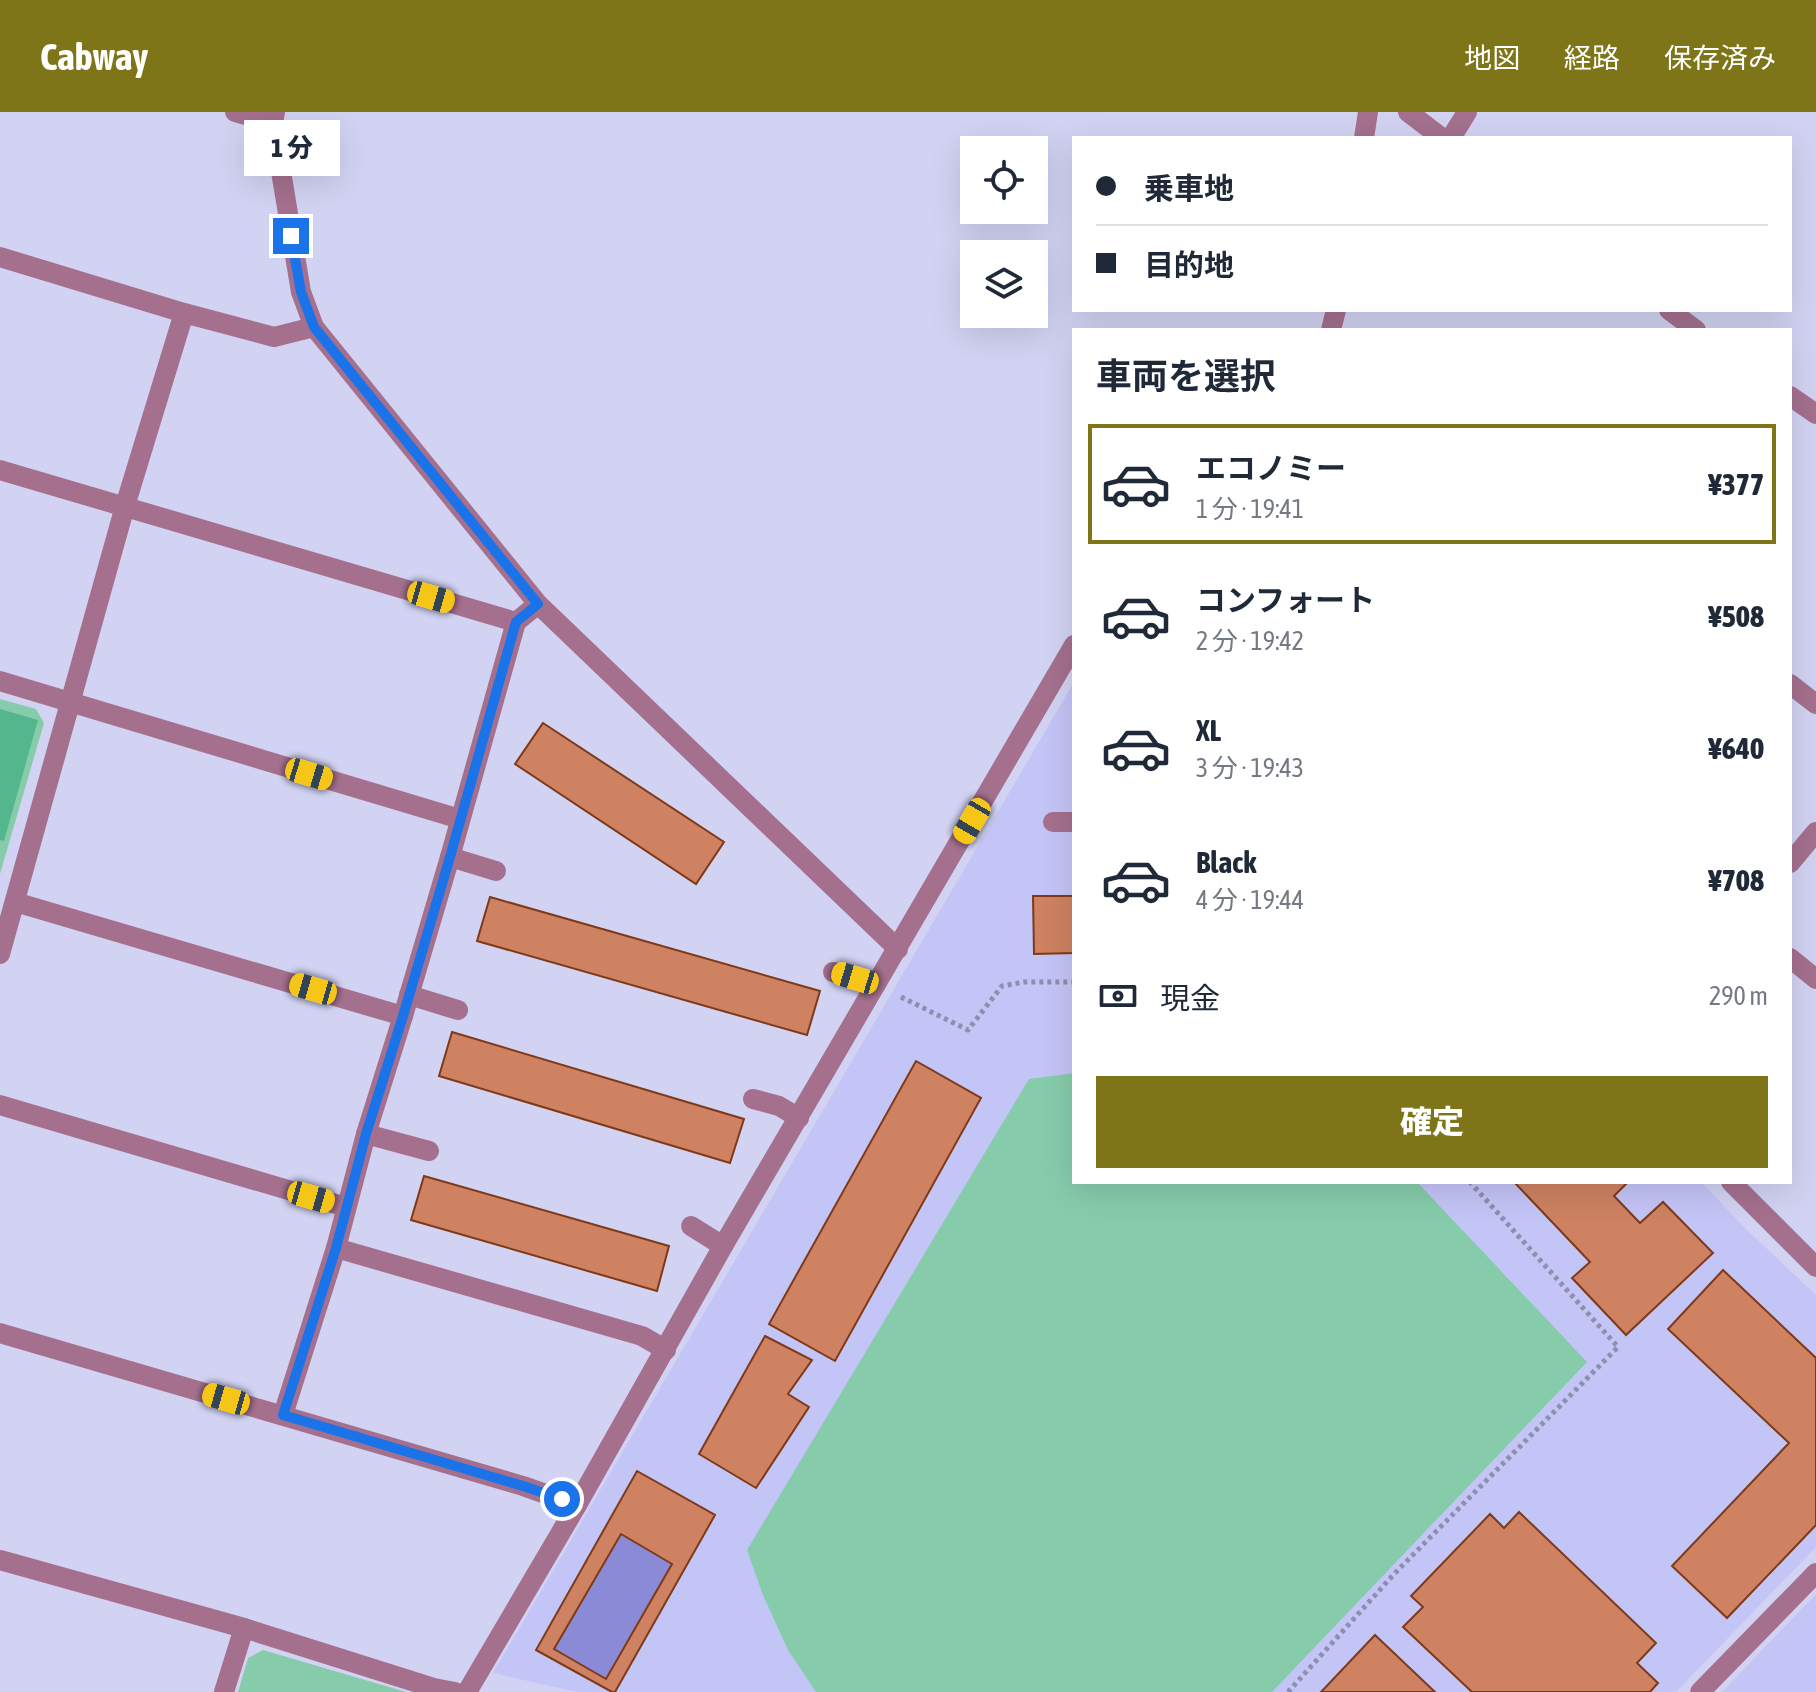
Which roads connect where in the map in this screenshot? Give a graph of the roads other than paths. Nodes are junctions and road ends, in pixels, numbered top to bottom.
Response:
1 (235, 112) edge
2 (1368, 112) edge
3 (1408, 112) edge
4 (1467, 112) edge
5 (274, 117) edge
6 (1364, 136) edge
7 (1439, 136) edge
8 (1452, 136) edge
9 (0, 257) edge
10 (1672, 312) edge
11 (184, 313) junction
12 (314, 327) junction
13 (1693, 328) edge
14 (1792, 397) edge
15 (1816, 414) edge
16 (0, 470) edge
17 (125, 506) junction
18 (538, 604) junction
19 (516, 622) junction
20 (1072, 648) edge
21 (0, 681) edge
22 (1792, 686) edge
23 (69, 701) junction
24 (1816, 704) edge
25 (460, 819) junction
26 (1053, 822) dead end
27 (1072, 822) edge
28 (1816, 832) edge
29 (450, 857) junction
30 (1792, 861) edge
31 (496, 871) dead end
32 (15, 902) junction
33 (898, 949) junction
34 (0, 954) edge
35 (1792, 960) edge
36 (833, 972) dead end
37 (1816, 979) edge
38 (876, 984) junction
39 (409, 995) junction
40 (458, 1010) dead end
41 (403, 1016) junction
42 (753, 1099) dead end
43 (0, 1105) edge
44 (799, 1118) junction
45 (366, 1134) junction
46 (429, 1151) dead end
47 (1733, 1184) edge
48 (346, 1207) junction
49 (691, 1226) dead end
50 (723, 1246) junction
51 (336, 1248) junction
52 (1816, 1267) edge
53 (0, 1333) edge
54 (666, 1350) junction
55 (283, 1415) junction
56 (577, 1505) junction
57 (0, 1560) edge
58 (1816, 1573) edge
59 (244, 1628) junction
60 (224, 1692) edge
61 (455, 1692) edge
62 (467, 1692) edge
63 (1700, 1692) edge

1 - 5 street
2 - 6 street
3 - 7 street
4 - 8 street
5 - 12 street
9 - 11 street
10 - 13 street
11 - 12 street
11 - 17 street
12 - 18 street
14 - 15 street
16 - 17 street
17 - 19 street
17 - 23 street
18 - 19 street
18 - 33 street
19 - 25 street
20 - 33 street
21 - 23 street
22 - 24 street
23 - 25 street
23 - 32 street
25 - 29 street
26 - 27 street
28 - 30 street
29 - 31 street
29 - 39 street
32 - 34 street
32 - 41 street
33 - 38 street
35 - 37 street
36 - 38 street
38 - 44 street
39 - 40 street
39 - 41 street
41 - 45 street
42 - 44 street
43 - 48 street
44 - 50 street
45 - 46 street
45 - 48 street
47 - 52 street
48 - 51 street
49 - 50 street
50 - 54 street
51 - 54 street
51 - 55 street
53 - 55 street
54 - 56 street
55 - 56 street
56 - 62 street
57 - 59 street
58 - 63 street
59 - 60 street
59 - 61 street

